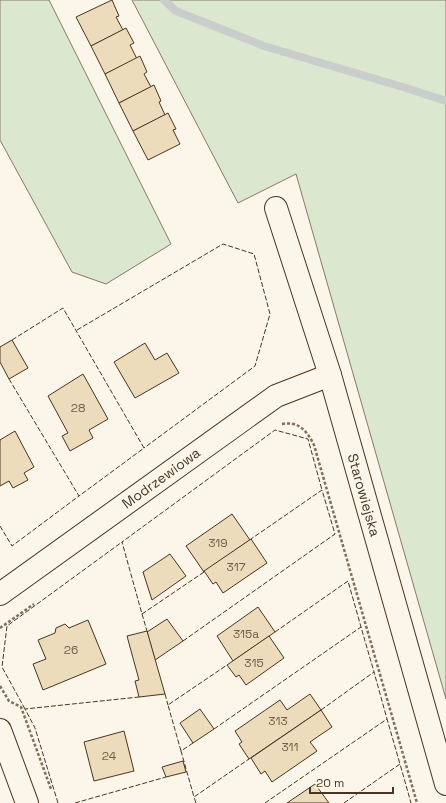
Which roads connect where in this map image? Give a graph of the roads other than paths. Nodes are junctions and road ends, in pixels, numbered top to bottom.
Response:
1 (276, 208) dead end
2 (330, 375) junction
3 (0, 594) edge
4 (0, 730) edge
5 (446, 784) edge
6 (27, 803) edge

1 - 2 street, Starowiejska
2 - 3 street, Modrzewiowa
2 - 5 street, Starowiejska
4 - 6 street

